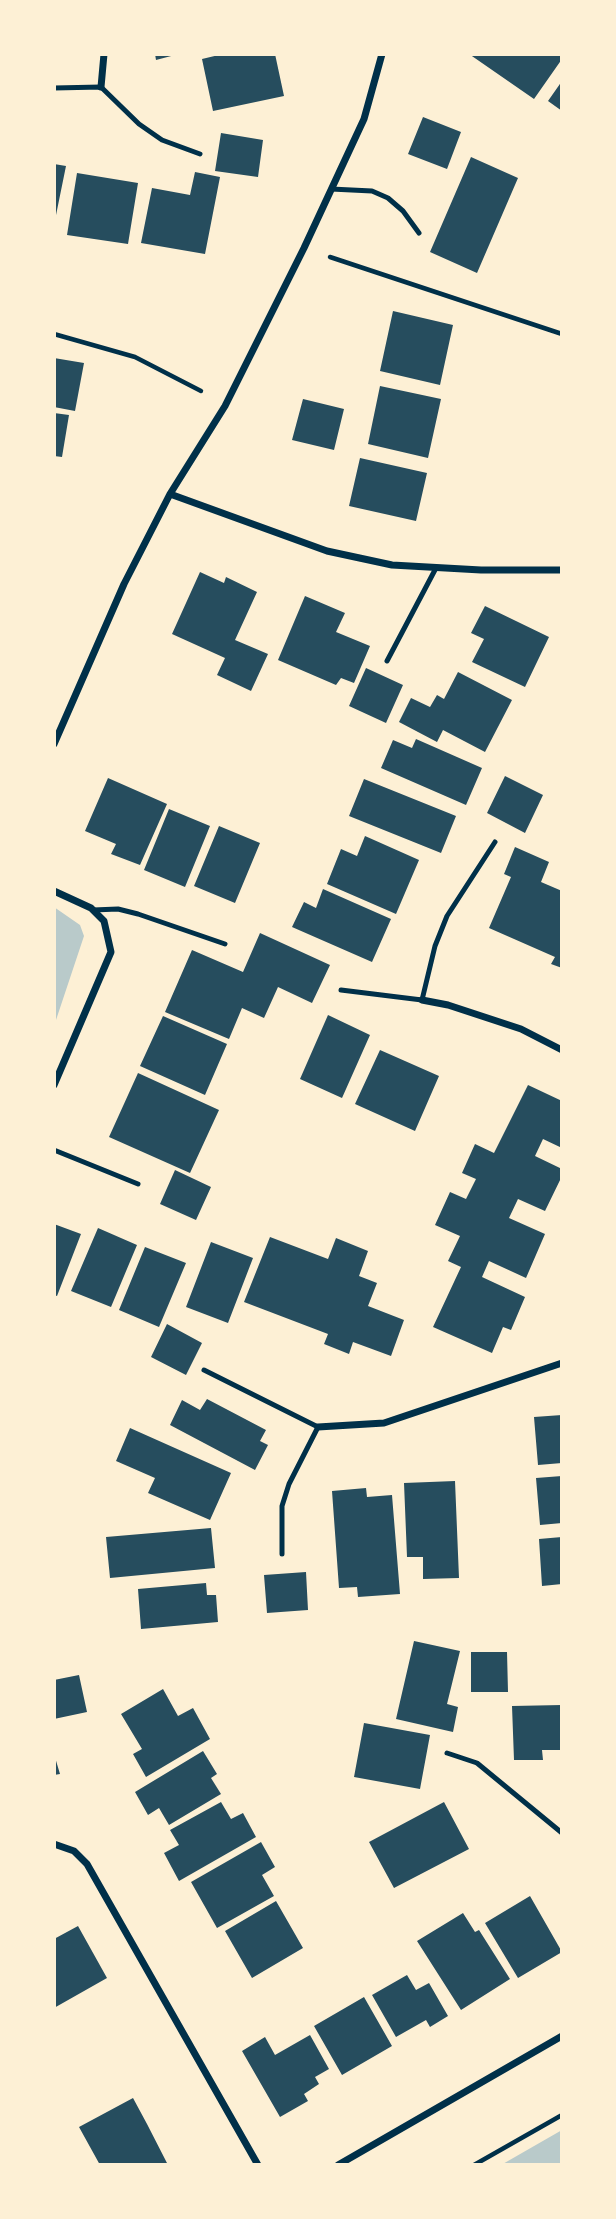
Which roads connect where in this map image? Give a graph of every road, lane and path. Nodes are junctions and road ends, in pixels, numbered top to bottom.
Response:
1 (104, 54) edge
2 (382, 54) edge
3 (101, 86) junction
4 (54, 88) edge
5 (200, 154) dead end
6 (331, 189) junction
7 (419, 233) dead end
8 (304, 248) junction
9 (54, 334) edge
10 (562, 334) edge
11 (225, 406) junction
12 (170, 494) junction
13 (436, 568) junction
14 (562, 570) edge
15 (387, 661) dead end
16 (54, 744) edge
17 (495, 842) dead end
18 (54, 891) edge
19 (93, 910) junction
20 (225, 944) dead end
21 (341, 990) dead end
22 (422, 1000) junction
23 (562, 1050) edge
24 (54, 1085) edge
25 (54, 1150) edge
26 (138, 1184) dead end
27 (562, 1363) edge
28 (204, 1370) dead end
29 (318, 1427) junction
30 (282, 1554) dead end
31 (447, 1753) dead end
32 (562, 1833) edge
33 (54, 1844) edge
34 (562, 2036) edge
35 (562, 2115) edge
36 (258, 2165) edge
37 (338, 2165) edge
38 (474, 2165) edge

1 - 3 street
2 - 6 street
3 - 4 lane
3 - 5 lane
6 - 7 lane
6 - 8 street
8 - 10 path
8 - 11 street
9 - 11 path
11 - 12 street
12 - 13 street
12 - 16 street
13 - 14 street
13 - 15 lane
17 - 22 lane
18 - 19 street
19 - 20 lane
19 - 24 street
21 - 22 lane
22 - 23 street
25 - 26 lane
27 - 29 street
28 - 29 lane
29 - 30 lane
31 - 32 lane
33 - 36 street
34 - 37 street
35 - 38 path

